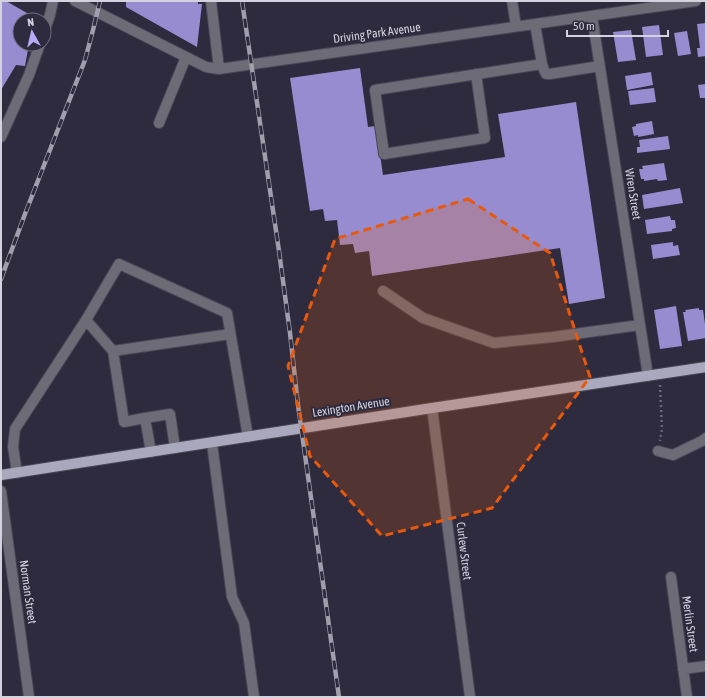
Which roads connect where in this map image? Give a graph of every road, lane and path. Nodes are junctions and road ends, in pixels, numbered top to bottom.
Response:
1 (53, 1) edge
2 (75, 1) edge
3 (211, 1) edge
4 (512, 1) edge
5 (696, 1) edge
6 (671, 3) edge
7 (51, 12) edge
8 (592, 16) junction
9 (534, 24) junction
10 (516, 26) junction
11 (37, 52) edge
12 (186, 57) junction
13 (542, 64) junction
14 (600, 66) junction
15 (219, 69) junction
16 (476, 74) junction
17 (159, 123) dead end
18 (1, 137) edge
19 (384, 291) dead end
20 (86, 320) junction
21 (640, 325) junction
22 (230, 334) junction
23 (113, 351) junction
24 (706, 367) edge
25 (659, 374) junction
26 (648, 376) junction
27 (432, 408) junction
28 (146, 418) junction
29 (248, 437) junction
30 (706, 438) edge
31 (212, 442) junction
32 (176, 448) junction
33 (658, 451) joint
34 (151, 452) junction
35 (17, 473) junction
36 (1, 476) edge
37 (1, 491) edge
38 (671, 577) dead end
39 (706, 666) edge
40 (683, 669) junction
41 (29, 697) edge
42 (254, 697) edge
43 (470, 697) edge
44 (687, 697) edge

1 - 7 street
2 - 12 street, Driving Park Avenue
3 - 15 street
4 - 10 street
5 - 6 street, Driving Park Avenue
6 - 8 street, Driving Park Avenue
8 - 9 street, Driving Park Avenue
8 - 14 street, Wren Street
9 - 10 street, Driving Park Avenue
9 - 13 street
10 - 15 street, Driving Park Avenue
11 - 18 street
12 - 15 street, Driving Park Avenue
12 - 17 street
13 - 14 street
13 - 16 street
14 - 21 street, Wren Street
16 - 16 street
19 - 21 street
20 - 22 street
20 - 23 street
20 - 35 street
21 - 26 street, Wren Street
22 - 23 street
22 - 29 street
23 - 28 street
24 - 25 main road, Lexington Avenue
25 - 26 main road, Lexington Avenue
25 - 33 path
26 - 27 main road, Lexington Avenue
27 - 29 main road, Lexington Avenue
27 - 43 street, Curlew Street
28 - 32 street
28 - 34 street
29 - 31 main road, Lexington Avenue
30 - 33 street
31 - 32 main road, Lexington Avenue
31 - 42 street
32 - 34 main road, Lexington Avenue
34 - 35 main road, Lexington Avenue
35 - 36 main road, Lexington Avenue
37 - 41 street, Norman Street
38 - 40 street, Merlin Street
39 - 40 street
40 - 44 street, Merlin Street

